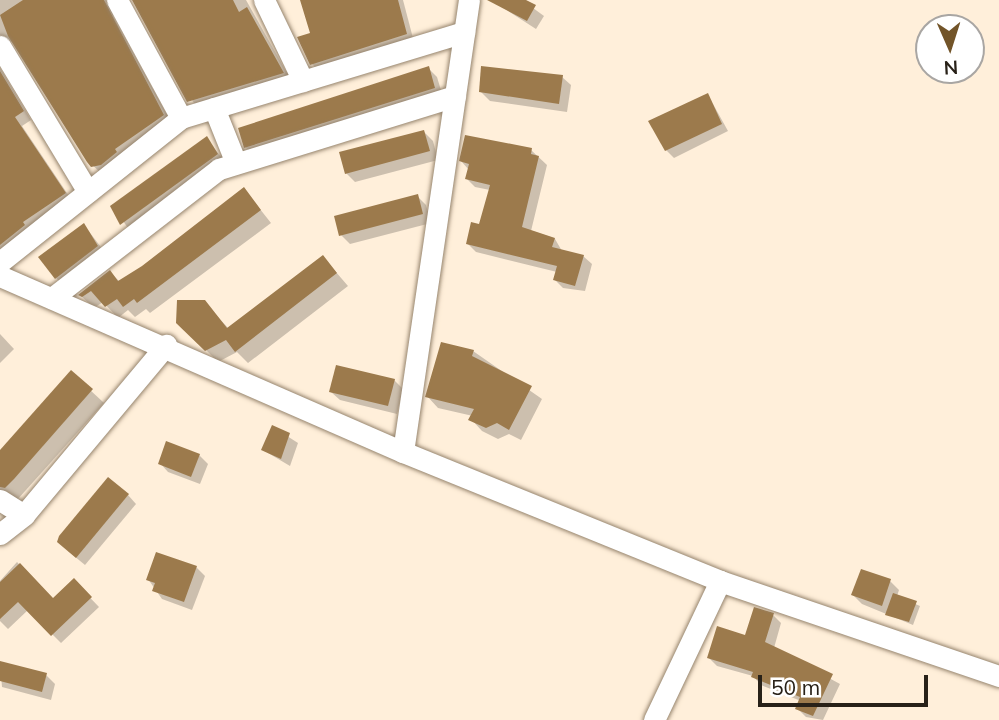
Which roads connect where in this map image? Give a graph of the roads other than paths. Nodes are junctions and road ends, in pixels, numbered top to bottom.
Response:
1 (117, 0) edge
2 (264, 0) edge
3 (469, 0) edge
4 (464, 32) junction
5 (0, 46) edge
6 (303, 81) junction
7 (455, 96) junction
8 (214, 108) junction
9 (181, 118) junction
10 (236, 163) junction
11 (88, 192) junction
12 (0, 262) edge
13 (0, 276) edge
14 (52, 298) junction
15 (166, 345) junction
16 (403, 452) junction
17 (0, 500) edge
18 (24, 515) junction
19 (0, 534) edge
20 (720, 581) junction
21 (999, 676) edge
22 (654, 720) edge

1 - 9 street
2 - 6 street
3 - 4 street
4 - 6 street
4 - 7 street
5 - 11 street
6 - 8 street
7 - 10 street
7 - 16 street
8 - 9 street
8 - 10 street
9 - 11 street
10 - 14 street
11 - 12 street
13 - 14 street
14 - 15 street
15 - 16 street
15 - 18 street
16 - 20 street
17 - 18 street
18 - 19 street
20 - 21 street
20 - 22 street

